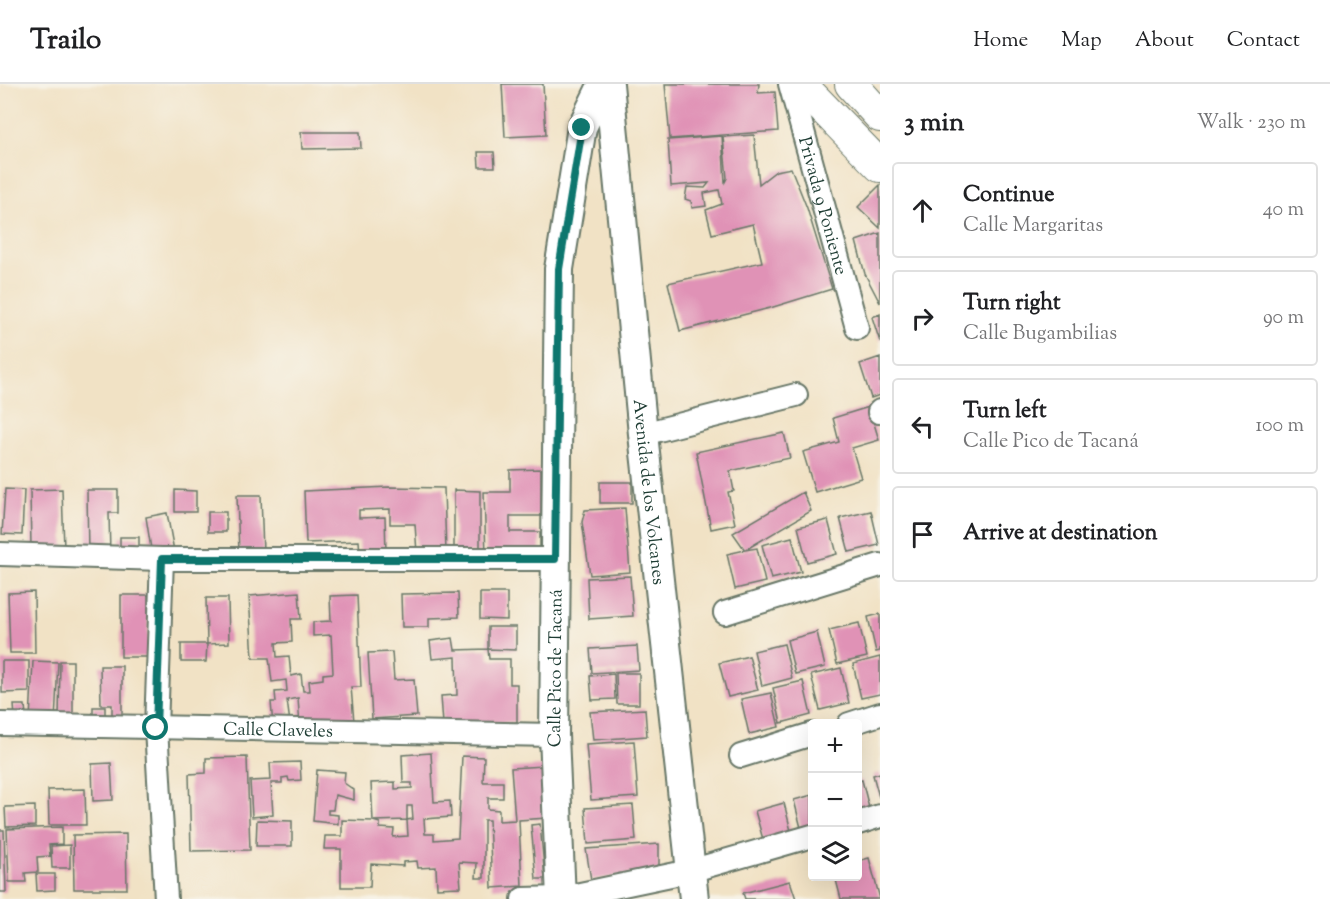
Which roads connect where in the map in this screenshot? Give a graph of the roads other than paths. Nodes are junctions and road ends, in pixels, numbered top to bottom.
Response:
1 (603, 84) edge
2 (609, 84) edge
3 (790, 84) edge
4 (800, 84) edge
5 (851, 84) edge
6 (880, 116) edge
7 (880, 166) edge
8 (857, 328) dead end
9 (796, 395) dead end
10 (643, 434) junction
11 (0, 554) edge
12 (162, 559) junction
13 (555, 559) junction
14 (880, 565) edge
15 (725, 613) dead end
16 (880, 714) edge
17 (862, 719) edge
18 (0, 724) edge
19 (156, 728) junction
20 (554, 735) junction
21 (808, 736) edge
22 (741, 756) dead end
23 (880, 816) edge
24 (862, 822) edge
25 (808, 838) edge
26 (692, 885) edge
27 (561, 898) edge
28 (166, 899) edge
29 (523, 899) edge

1 - 13 street, Calle Pico de Tacaná
2 - 10 street, Avenida de los Volcanes
3 - 8 street, Privada 9 Poniente
4 - 7 main road
5 - 6 main road
9 - 10 street
10 - 26 street, Avenida de los Volcanes
11 - 12 street
12 - 13 street
12 - 19 street
13 - 20 street, Calle Pico de Tacaná
14 - 15 street
16 - 17 street
18 - 19 street, Calle Claveles
19 - 20 street, Calle Claveles
19 - 28 street
20 - 27 street, Calle Pico de Tacaná
21 - 22 street
23 - 24 street
25 - 26 street
26 - 27 street
27 - 29 street

